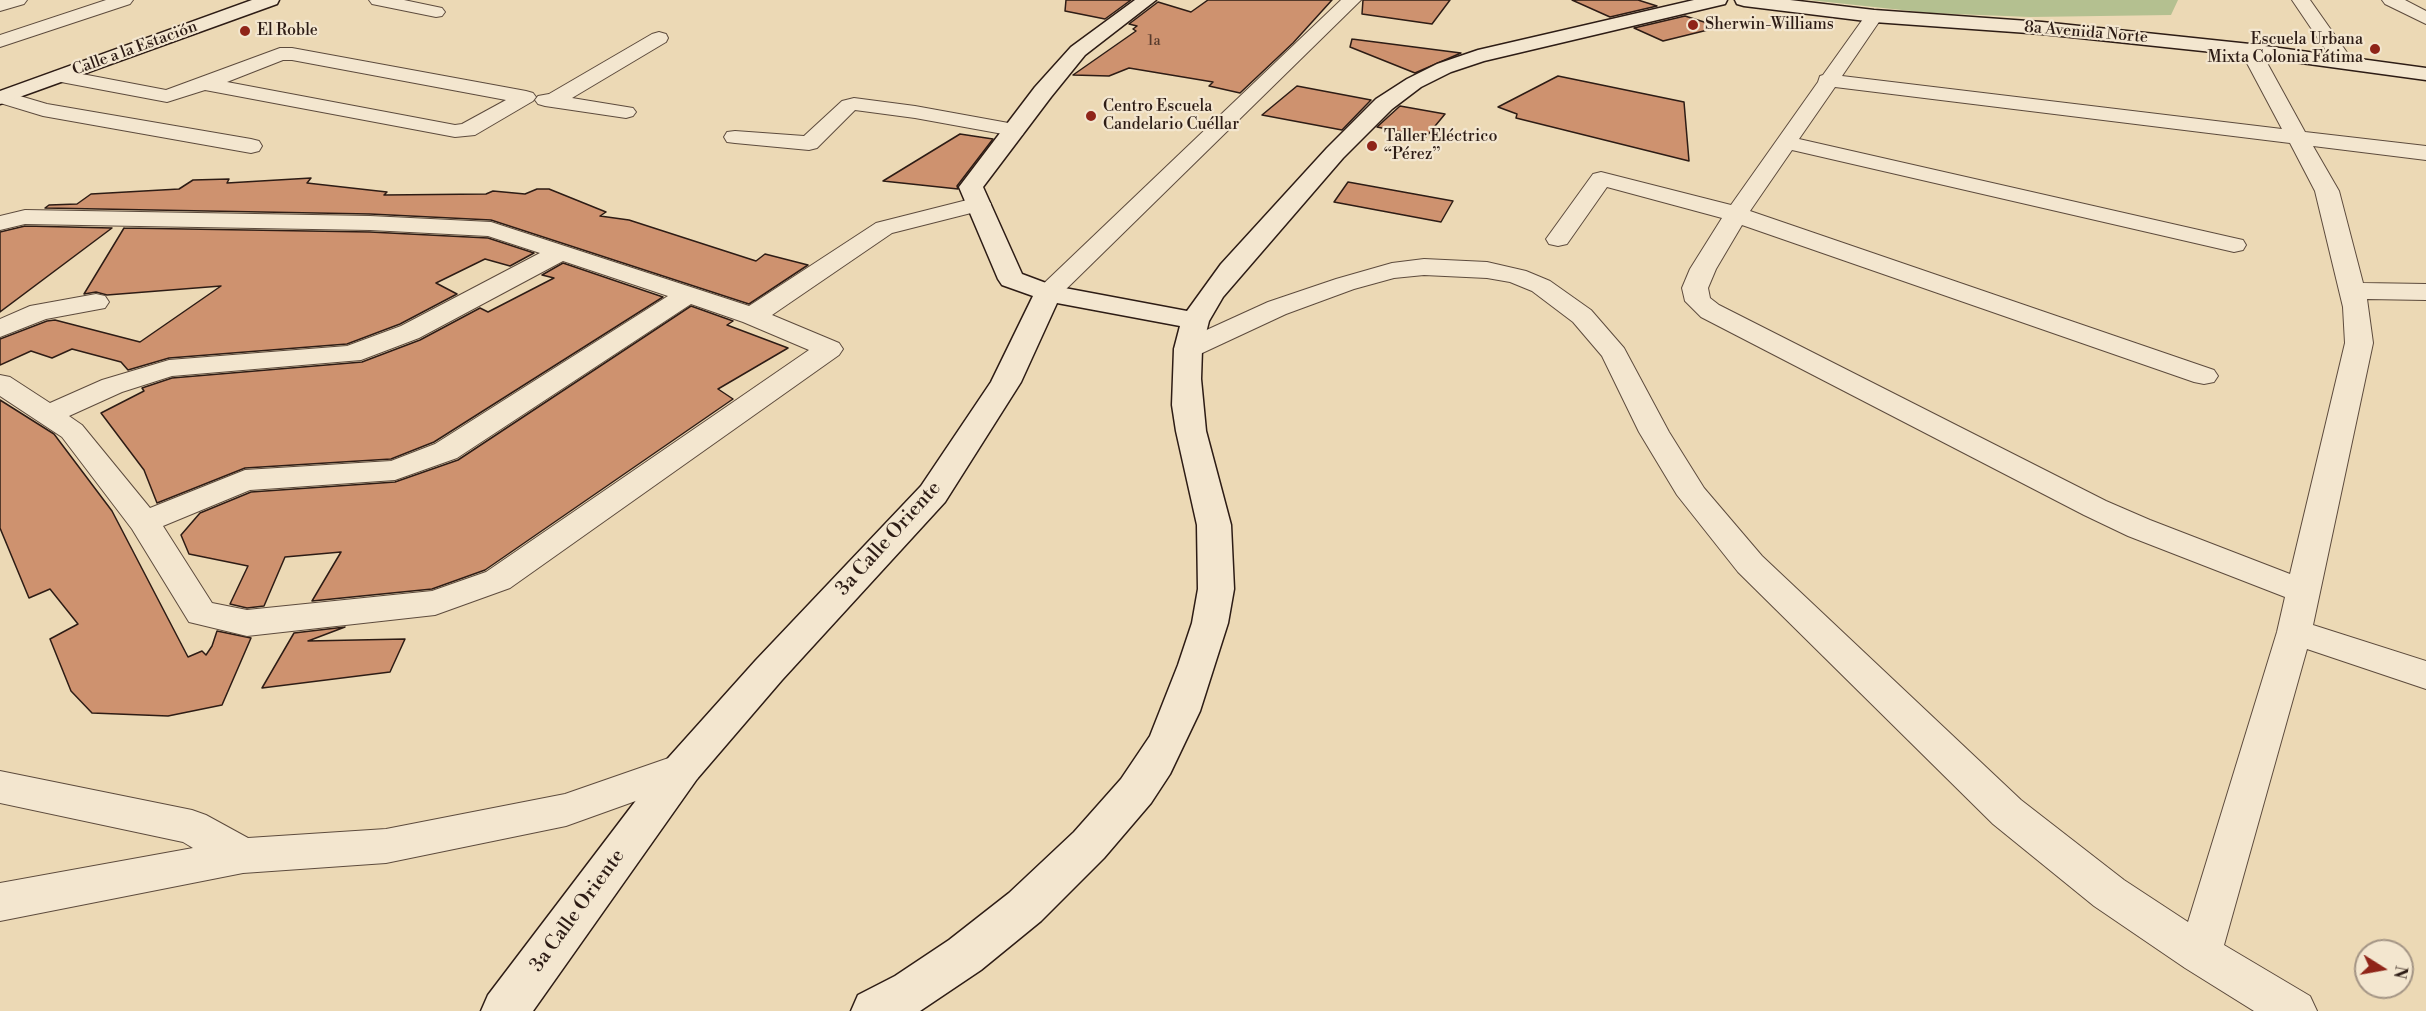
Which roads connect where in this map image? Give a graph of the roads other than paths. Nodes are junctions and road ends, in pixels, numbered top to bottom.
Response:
1 (18, 0) edge
2 (124, 0) edge
3 (270, 0) edge
4 (378, 0) edge
5 (1147, 0) edge
6 (1352, 0) edge
7 (1718, 0) edge
8 (1744, 0) edge
9 (2301, 0) edge
10 (2391, 0) edge
11 (0, 6) edge
12 (436, 12) dead end
13 (1874, 16) junction
14 (2426, 18) edge
15 (6, 36) edge
16 (659, 38) dead end
17 (2250, 50) junction
18 (2343, 61) junction
19 (2426, 74) edge
20 (61, 76) junction
21 (1827, 80) junction
22 (204, 84) junction
23 (526, 97) junction
24 (1, 98) edge
25 (552, 101) junction
26 (626, 112) dead end
27 (1014, 130) junction
28 (2295, 135) junction
29 (735, 137) dead end
30 (1786, 142) junction
31 (251, 146) dead end
32 (2426, 153) edge
33 (979, 204) junction
34 (1736, 214) junction
35 (0, 223) edge
36 (1558, 239) dead end
37 (2234, 245) dead end
38 (561, 252) junction
39 (2353, 291) junction
40 (2426, 292) edge
41 (1048, 293) junction
42 (688, 295) junction
43 (96, 302) dead end
44 (752, 316) junction
45 (0, 329) edge
46 (1192, 335) junction
47 (2204, 376) dead end
48 (0, 383) edge
49 (48, 415) junction
50 (144, 522) junction
51 (2302, 591) junction
52 (2294, 632) junction
53 (2426, 675) edge
54 (683, 768) junction
55 (0, 787) edge
56 (243, 856) junction
57 (0, 902) edge
58 (2200, 954) junction
59 (505, 1011) edge
60 (875, 1011) edge
61 (2294, 1011) edge

1 - 11 street
2 - 15 street
3 - 20 street, Calle a la Estación
4 - 12 street
5 - 27 street
6 - 41 street, 3a Calle Oriente
7 - 46 street
8 - 13 street, 8a Avenida Norte
9 - 18 street
10 - 14 street
13 - 17 street, 8a Avenida Norte
13 - 21 street
16 - 25 street
17 - 18 street, 8a Avenida Norte
17 - 28 street
18 - 19 street, 8a Avenida Norte
20 - 22 street
20 - 24 street, Calle a la Estación
21 - 28 street
21 - 30 street
22 - 23 street
22 - 23 street
23 - 25 street
24 - 31 street
25 - 26 street
27 - 29 street
27 - 33 street
28 - 32 street
28 - 39 street
30 - 34 street
30 - 37 street
33 - 41 street
33 - 44 street
34 - 36 street
34 - 47 street
34 - 51 street
35 - 38 street
38 - 42 street
38 - 49 street
39 - 40 street
39 - 51 street
41 - 46 street
41 - 54 street, 3a Calle Oriente
42 - 44 street
42 - 50 street
43 - 45 street
44 - 50 street
46 - 58 street
46 - 60 street
48 - 49 street
49 - 50 street
51 - 52 street
52 - 53 street
52 - 58 street
54 - 56 street
54 - 59 street, 3a Calle Oriente
55 - 56 street
56 - 57 street
58 - 61 street

